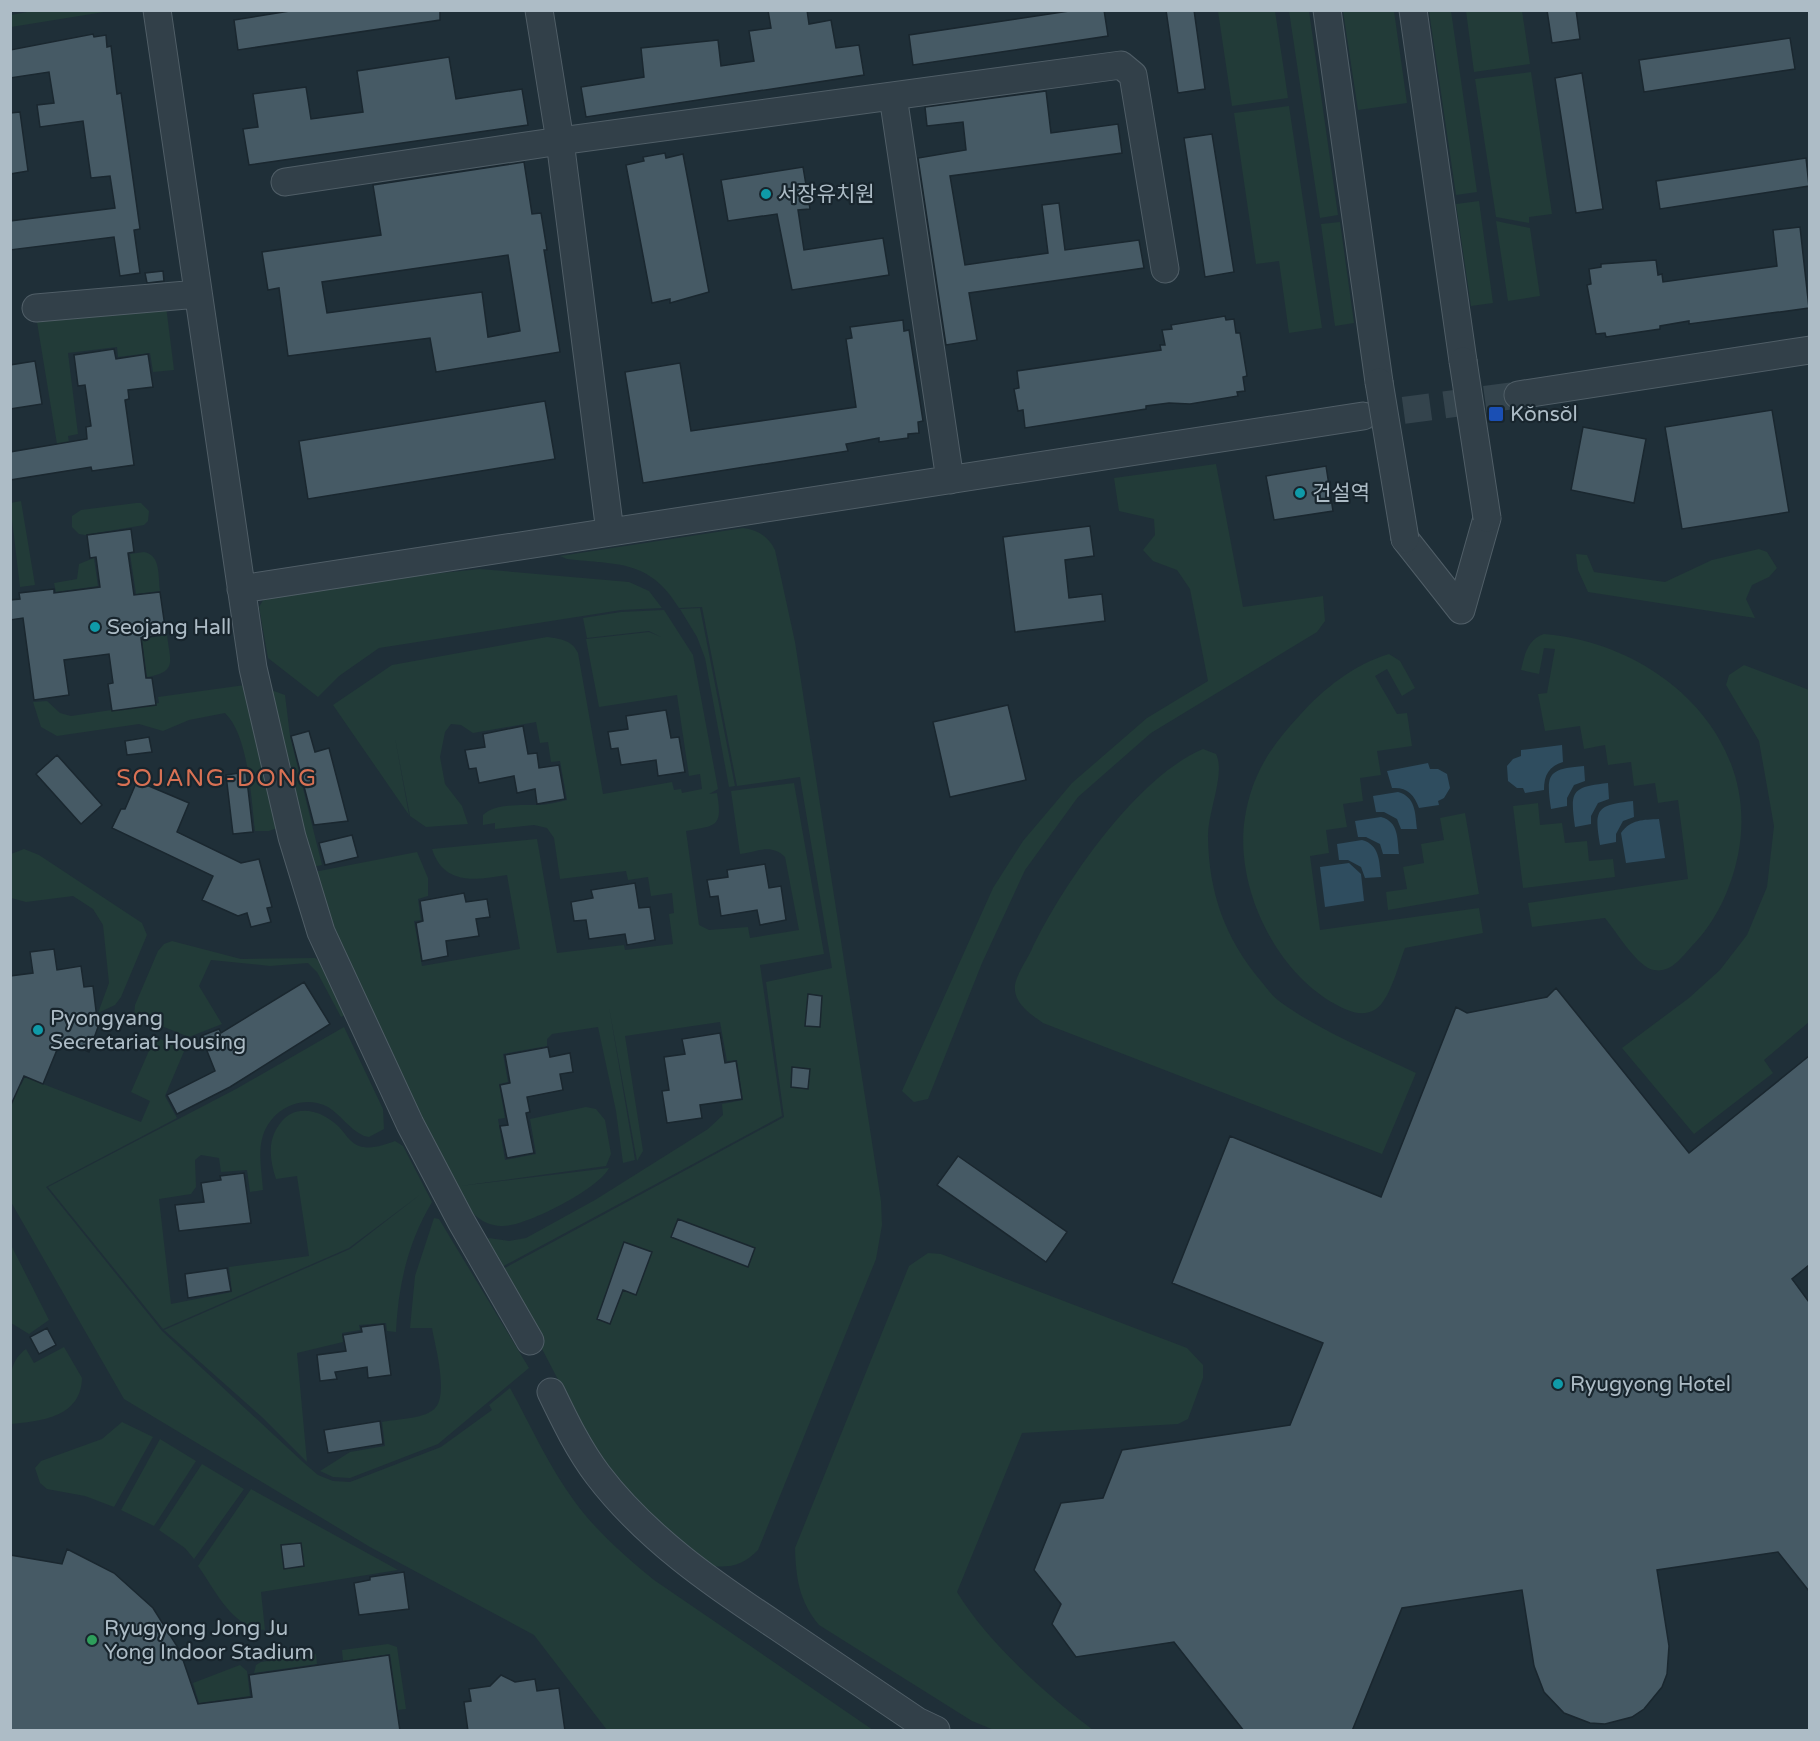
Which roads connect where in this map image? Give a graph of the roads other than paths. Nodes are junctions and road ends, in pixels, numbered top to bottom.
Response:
1 (157, 10) edge
2 (539, 10) edge
3 (1327, 10) edge
4 (1413, 10) edge
5 (893, 96) junction
6 (560, 141) junction
7 (285, 182) dead end
8 (1165, 268) dead end
9 (198, 294) junction
10 (36, 309) dead end
11 (1809, 350) edge
12 (1518, 395) tunnel mouth
13 (1363, 416) tunnel mouth
14 (951, 480) junction
15 (610, 532) junction
16 (241, 589) junction
17 (530, 1341) dead end
18 (551, 1392) dead end
19 (936, 1731) edge

1 - 9 street
2 - 6 street
3 - 4 street, bridge
5 - 6 street
5 - 8 street
5 - 14 street
6 - 7 street
6 - 15 street
9 - 10 street
9 - 16 street
11 - 12 street
13 - 14 street
14 - 15 street
15 - 16 street
16 - 17 street
18 - 19 street

